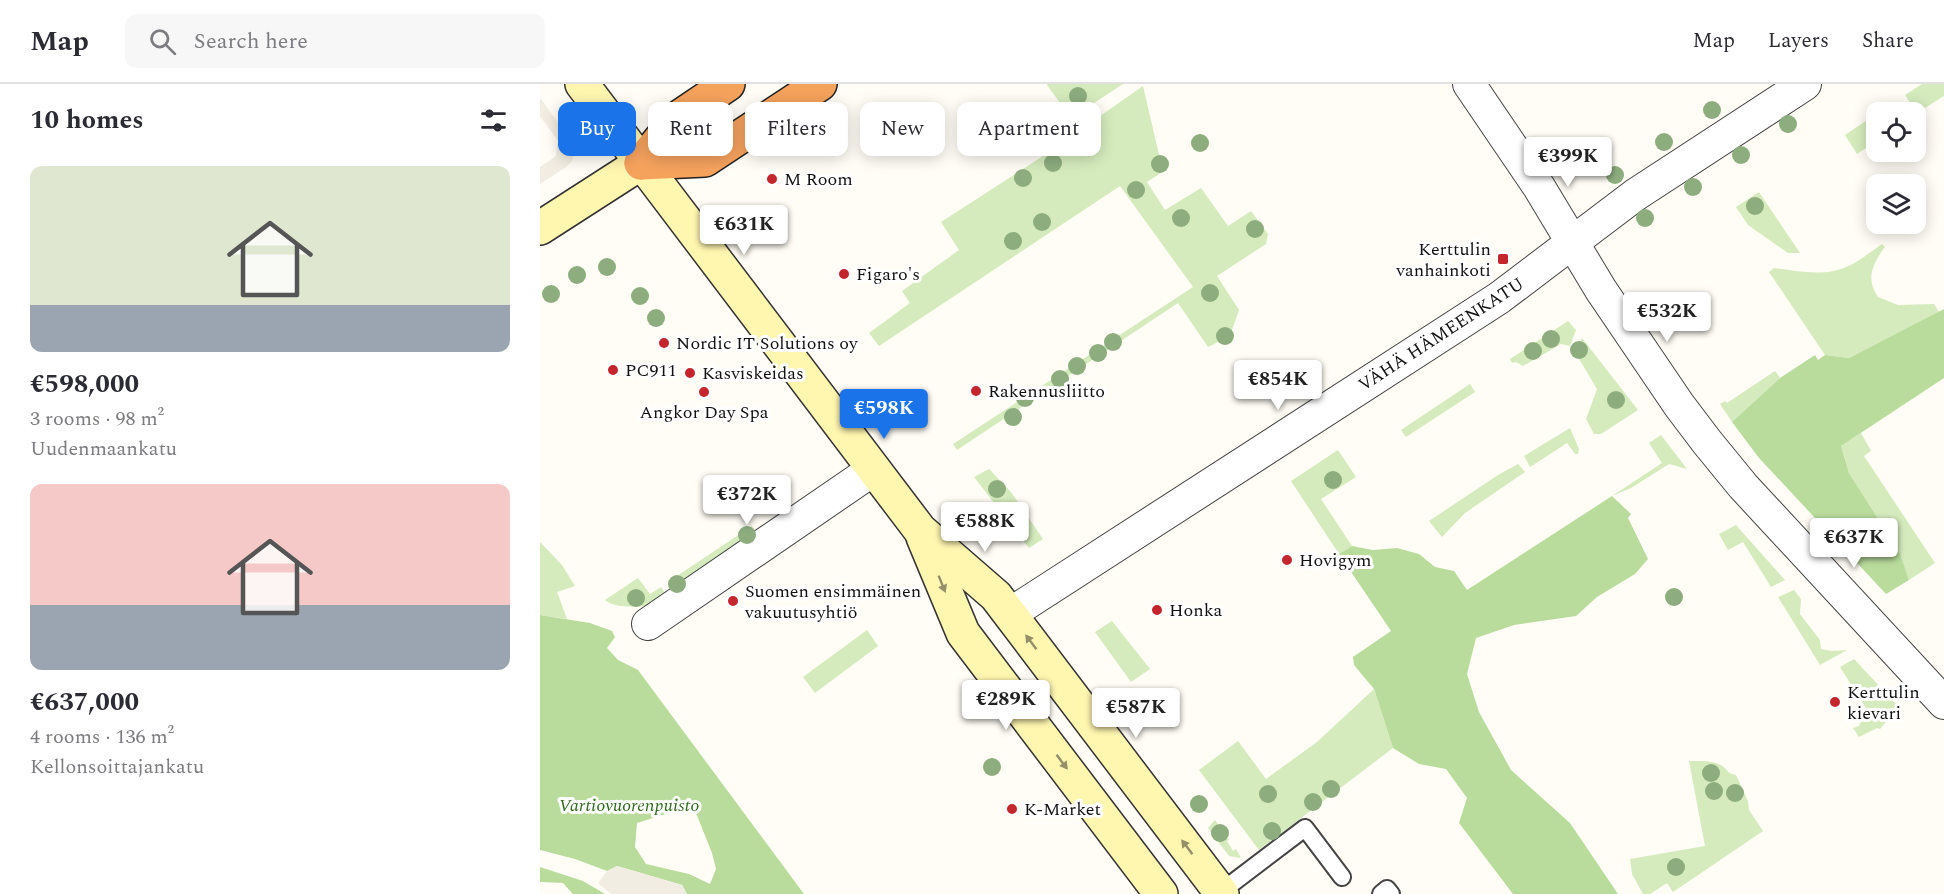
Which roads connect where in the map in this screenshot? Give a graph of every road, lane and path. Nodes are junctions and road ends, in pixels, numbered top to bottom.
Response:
1 (582, 84) edge
2 (728, 84) edge
3 (820, 84) edge
4 (1469, 84) edge
5 (1805, 84) edge
6 (641, 163) junction
7 (540, 228) edge
8 (1572, 243) junction
9 (874, 469) junction
10 (920, 530) junction
11 (1010, 614) junction
12 (648, 624) dead end
13 (1944, 703) edge
14 (1342, 877) dead end
15 (1220, 893) edge
16 (1161, 894) edge
17 (1381, 894) edge
18 (1391, 894) edge

1 - 6 main road
2 - 6 highway
3 - 6 highway
4 - 8 street
5 - 8 street, VÄHÄ HÄMEENKATU
6 - 7 main road
6 - 9 main road
8 - 11 street, VÄHÄ HÄMEENKATU
8 - 13 street
9 - 10 main road
9 - 12 street
10 - 11 main road
10 -> 16 main road
15 -> 11 main road
14 - 15 lane
17 - 18 lane

